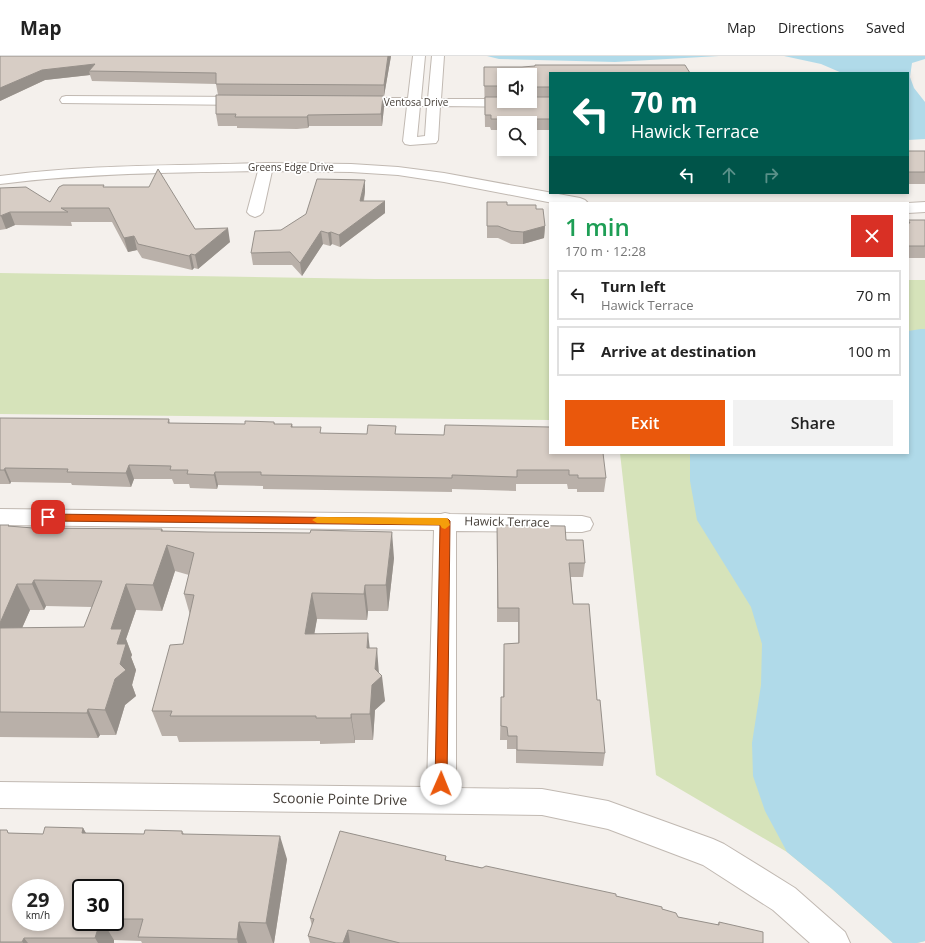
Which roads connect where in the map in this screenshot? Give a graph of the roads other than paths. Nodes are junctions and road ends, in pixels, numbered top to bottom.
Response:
1 (419, 56) edge
2 (438, 56) edge
3 (66, 100) dead end
4 (256, 101) edge
5 (344, 102) edge
6 (415, 102) junction
7 (435, 102) junction
8 (549, 103) edge
9 (266, 167) junction
10 (0, 180) edge
11 (575, 202) edge
12 (909, 208) edge
13 (925, 208) edge
14 (255, 212) dead end
15 (0, 517) edge
16 (445, 521) junction
17 (582, 524) dead end
18 (0, 795) edge
19 (441, 800) junction
20 (834, 943) edge

1 - 6 street
2 - 7 street
3 - 4 street
5 - 6 street, Ventosa Drive
6 - 7 street, Ventosa Drive
6 - 7 street
7 - 8 street, Ventosa Drive
9 - 10 street, Greens Edge Drive
9 - 11 street, Greens Edge Drive
9 - 14 street
12 - 13 street
15 - 16 street, Hawick Terrace
16 - 17 street, Hawick Terrace
16 - 19 street
18 - 19 street, Scoonie Pointe Drive
19 - 20 street, Scoonie Pointe Drive

